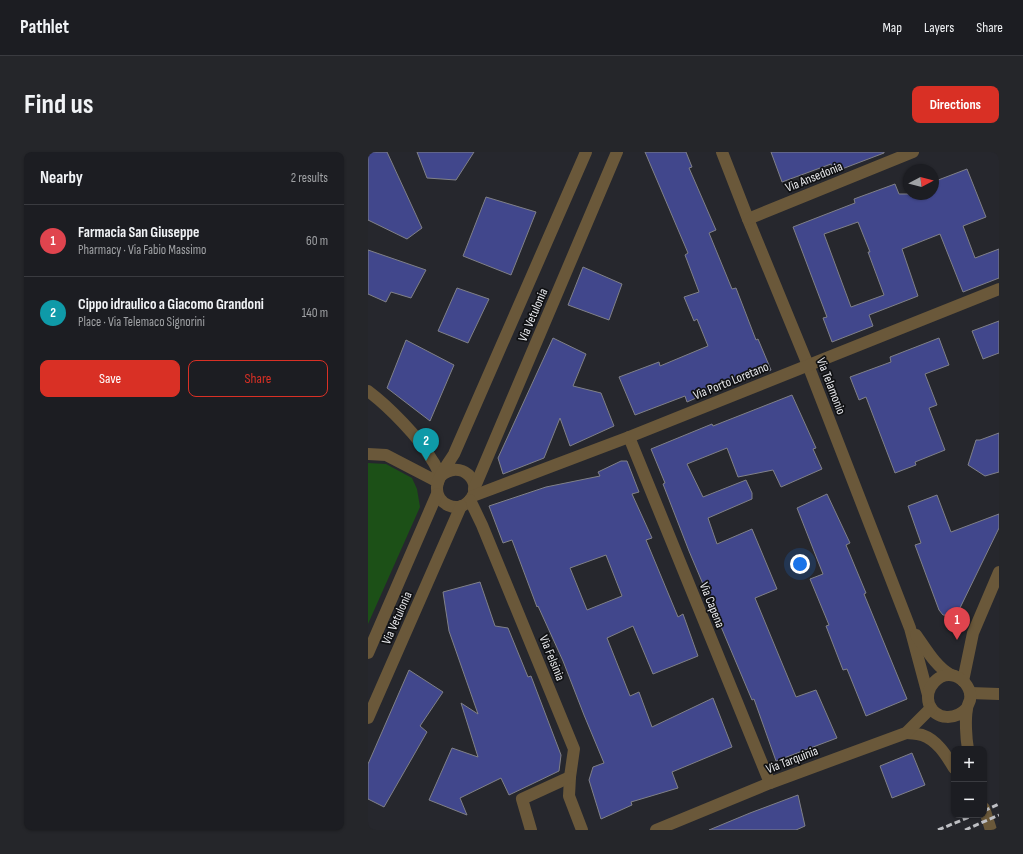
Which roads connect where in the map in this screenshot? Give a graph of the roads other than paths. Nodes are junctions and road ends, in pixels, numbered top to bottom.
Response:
1 (586, 152) edge
2 (617, 152) edge
3 (913, 152) edge
4 (721, 154) edge
5 (748, 219) junction
6 (999, 289) edge
7 (808, 365) junction
8 (368, 392) edge
9 (629, 437) junction
10 (368, 454) edge
11 (438, 484) junction
12 (470, 498) junction
13 (999, 572) edge
14 (910, 628) junction
15 (368, 653) edge
16 (952, 675) junction
17 (963, 681) junction
18 (970, 693) junction
19 (999, 694) edge
20 (928, 695) junction
21 (931, 708) junction
22 (967, 708) junction
23 (368, 718) edge
24 (906, 733) junction
25 (968, 746) edge
26 (951, 763) edge
27 (570, 777) junction
28 (770, 783) junction
29 (987, 817) edge
30 (983, 818) edge
31 (531, 830) edge
32 (582, 830) edge
33 (656, 830) edge
34 (991, 830) edge

1 - 11 street, Via Vetulonia
2 - 12 street, Via Vetulonia
3 - 5 street, Via Ansedonia
4 - 5 street, Via Telamonio
5 - 7 street, Via Telamonio
6 - 7 street, Via Porto Loretano
7 - 9 street, Via Porto Loretano
7 - 14 street, Via Telamonio
8 - 11 street
9 - 12 street, Via Porto Loretano
9 - 28 street, Via Capena
10 - 11 street
11 - 12 street
11 - 12 street
11 - 15 street, Via Vetulonia
12 - 23 street, Via Vetulonia
12 - 27 street, Via Felsinia
13 - 17 street
14 - 16 street, Via Telamonio
14 - 20 street, Via Telamonio
16 - 17 street, Via Telamonio
16 - 20 street
17 - 18 street
18 - 19 street
18 - 22 street
20 - 21 street, Via Telamonio
21 - 22 street
21 - 24 street, Via Tarquinia
22 - 25 street
24 - 26 street
24 - 28 street, Via Tarquinia
27 - 31 street
27 - 32 street, Via Felsinia
28 - 33 street, Via Tarquinia
29 - 34 street
30 - 34 street

